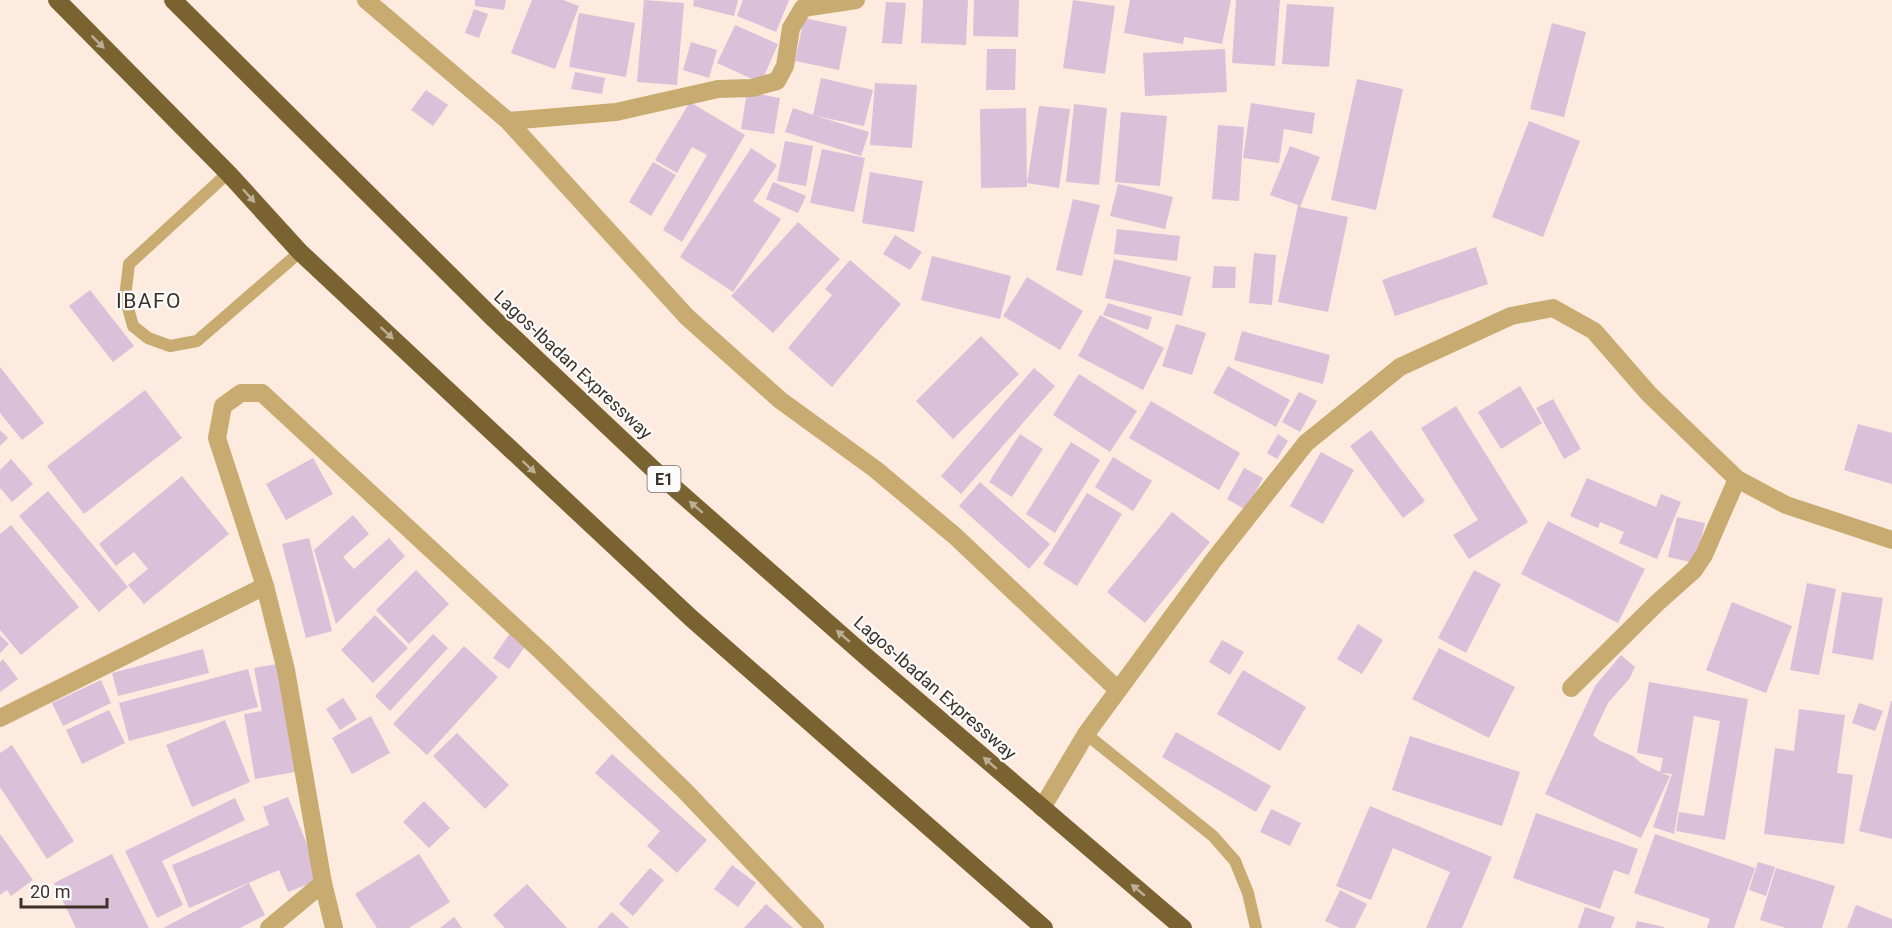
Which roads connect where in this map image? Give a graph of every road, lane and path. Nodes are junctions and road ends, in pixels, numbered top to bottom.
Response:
1 (57, 0) edge
2 (172, 0) edge
3 (366, 0) edge
4 (856, 0) edge
5 (508, 122) junction
6 (228, 173) junction
7 (300, 252) junction
8 (1737, 479) junction
9 (1892, 540) edge
10 (265, 586) junction
11 (1571, 688) dead end
12 (1118, 690) junction
13 (0, 718) edge
14 (1086, 734) junction
15 (1042, 808) junction
16 (323, 883) junction
17 (268, 928) edge
18 (334, 928) edge
19 (815, 928) edge
20 (1044, 928) edge
21 (1183, 928) edge
22 (1256, 928) edge

1 -> 6 highway
15 -> 2 highway, Lagos-Ibadan Expressway / E1
3 - 5 street
4 - 5 street
5 - 12 street
6 -> 7 highway
6 - 7 lane
7 -> 20 highway
8 - 9 street
8 - 11 street
8 - 12 street
10 - 13 street
10 - 16 street
10 - 19 street
12 - 14 street
14 - 15 street
14 - 22 lane
21 -> 15 highway, Lagos-Ibadan Expressway / E1
16 - 17 street
16 - 18 street

